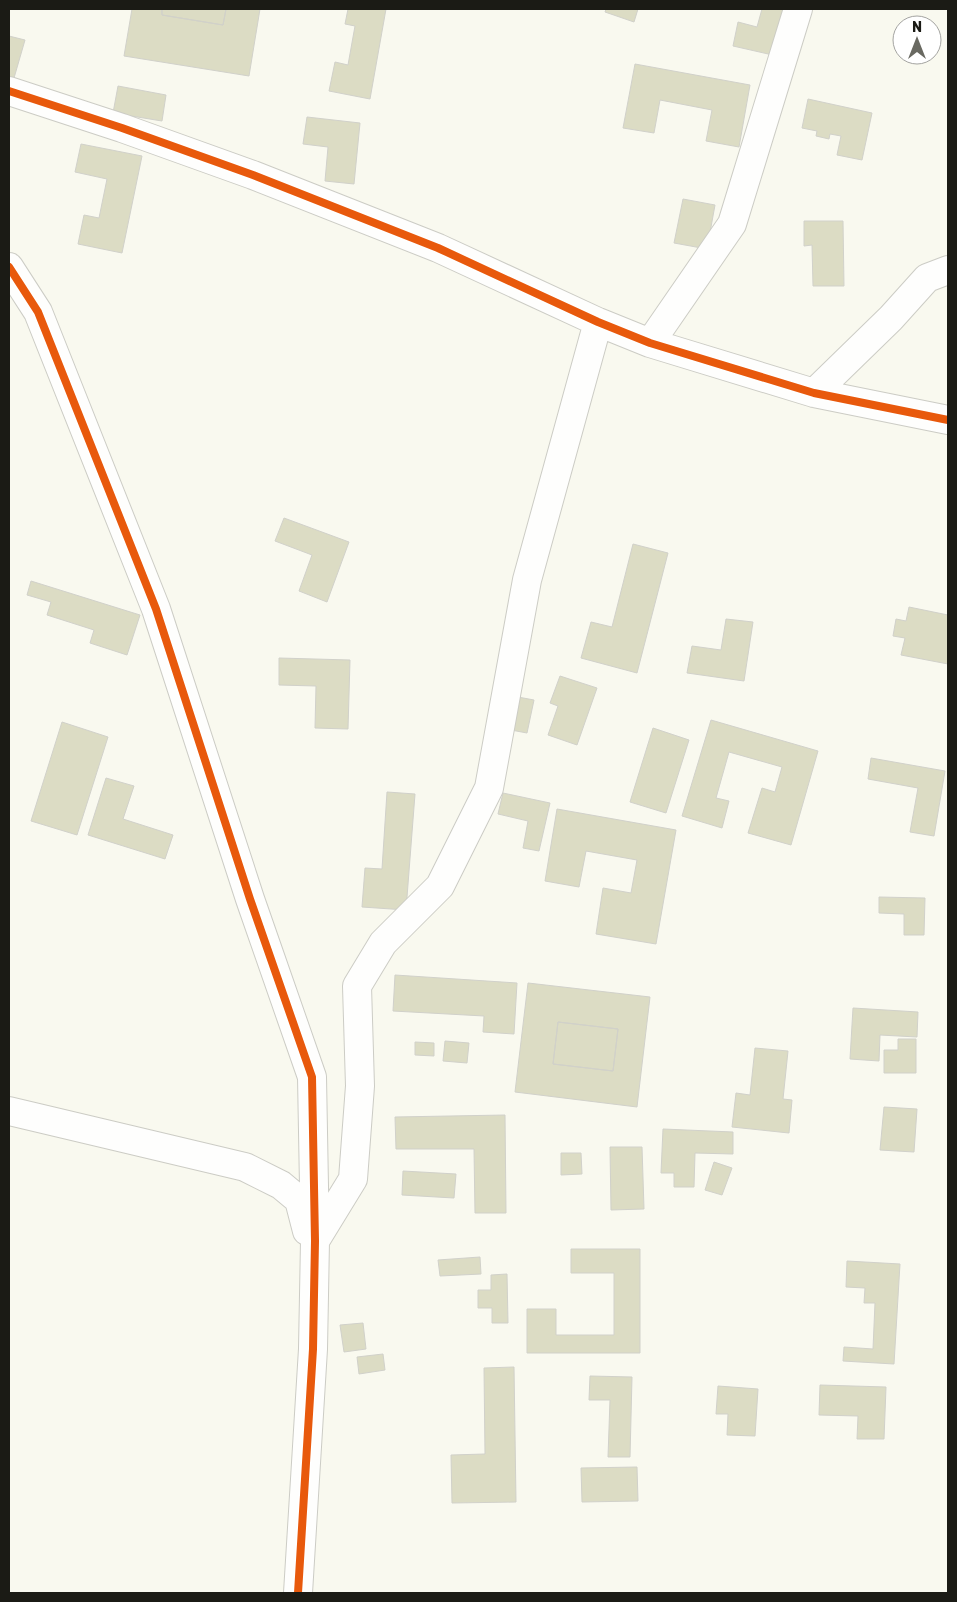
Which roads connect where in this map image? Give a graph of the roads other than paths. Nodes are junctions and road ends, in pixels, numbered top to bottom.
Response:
1 (798, 9) edge
2 (9, 91) edge
3 (9, 267) edge
4 (948, 270) edge
5 (598, 322) junction
6 (650, 343) junction
7 (814, 392) junction
8 (948, 420) edge
9 (9, 1111) edge
10 (314, 1250) junction
11 (298, 1593) edge

1 - 6 street
2 - 5 street
3 - 10 street
4 - 7 street
5 - 6 street
5 - 10 street
6 - 7 street
7 - 8 street
9 - 10 street
10 - 11 street

